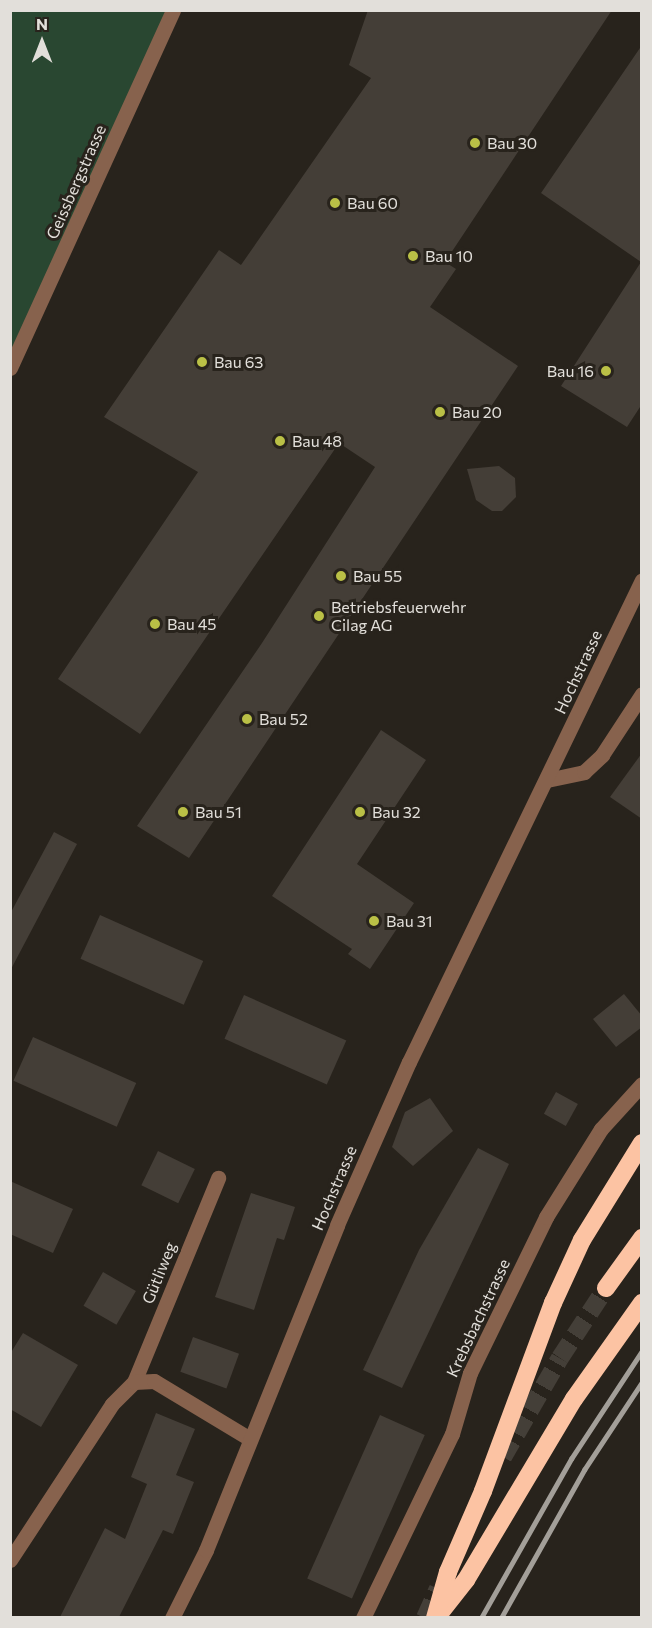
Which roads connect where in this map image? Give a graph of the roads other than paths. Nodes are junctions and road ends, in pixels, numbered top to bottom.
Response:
1 (173, 10) edge
2 (10, 368) edge
3 (642, 580) edge
4 (642, 694) edge
5 (547, 780) junction
6 (642, 1084) edge
7 (642, 1143) edge
8 (218, 1178) dead end
9 (642, 1238) edge
10 (642, 1250) edge
11 (642, 1303) edge
12 (134, 1382) junction
13 (250, 1439) junction
14 (10, 1560) edge
15 (172, 1617) edge
16 (363, 1617) edge
17 (436, 1617) edge

1 - 2 street, Geissbergstrasse
3 - 5 street, Hochstrasse
4 - 5 street
5 - 13 street, Hochstrasse
6 - 16 street, Krebsbachstrasse
7 - 17 highway
8 - 12 street, Gütliweg
9 - 10 highway
11 - 17 highway
12 - 13 street
12 - 14 street, Gütliweg
13 - 15 street, Hochstrasse

